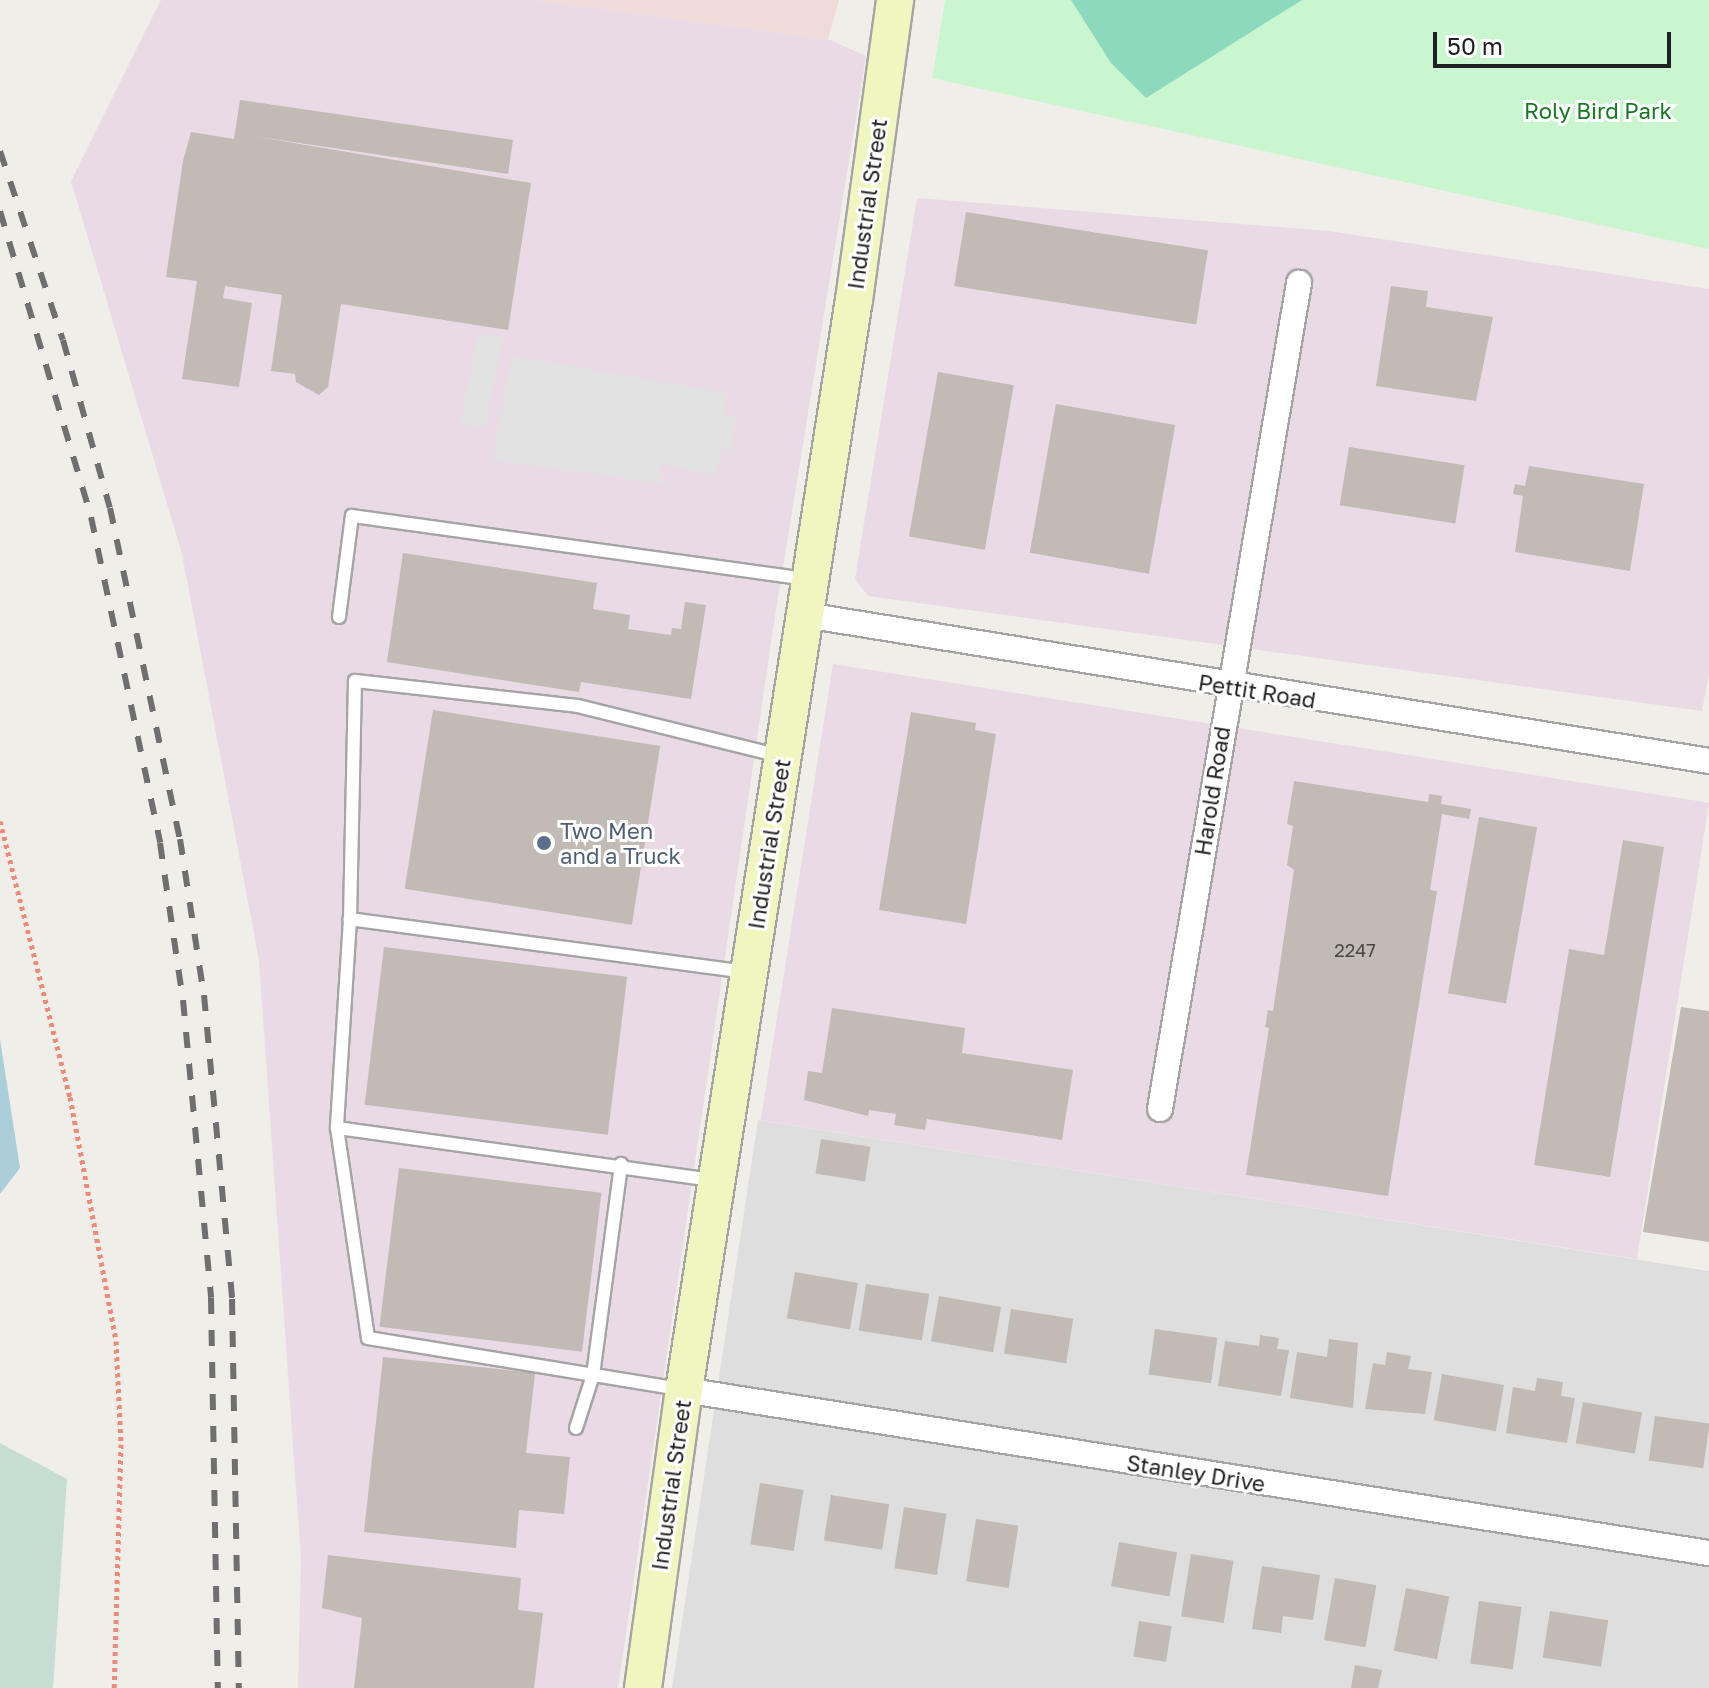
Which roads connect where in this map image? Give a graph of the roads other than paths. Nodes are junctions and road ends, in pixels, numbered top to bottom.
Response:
1 (895, 0) edge
2 (1299, 283) dead end
3 (810, 579) junction
4 (805, 615) junction
5 (339, 617) dead end
6 (1229, 687) junction
7 (783, 757) junction
8 (1709, 761) edge
9 (350, 919) junction
10 (749, 972) junction
11 (1160, 1109) dead end
12 (337, 1128) junction
13 (621, 1164) junction
14 (717, 1180) junction
15 (593, 1375) junction
16 (684, 1390) junction
17 (576, 1428) dead end
18 (1709, 1553) edge
19 (643, 1688) edge

1 - 3 street, Industrial Street
2 - 6 street, Harold Road
3 - 4 street, Industrial Street
3 - 5 lane
4 - 6 street, Pettit Road
4 - 7 street, Industrial Street
6 - 8 street, Pettit Road
6 - 11 street, Harold Road
7 - 9 lane
7 - 10 street, Industrial Street
9 - 10 lane
9 - 12 lane
10 - 14 street, Industrial Street
12 - 13 lane
12 - 15 lane
13 - 14 lane
13 - 15 lane
14 - 16 street, Industrial Street
15 - 16 lane
15 - 17 lane
16 - 18 street, Stanley Drive
16 - 19 street, Industrial Street

